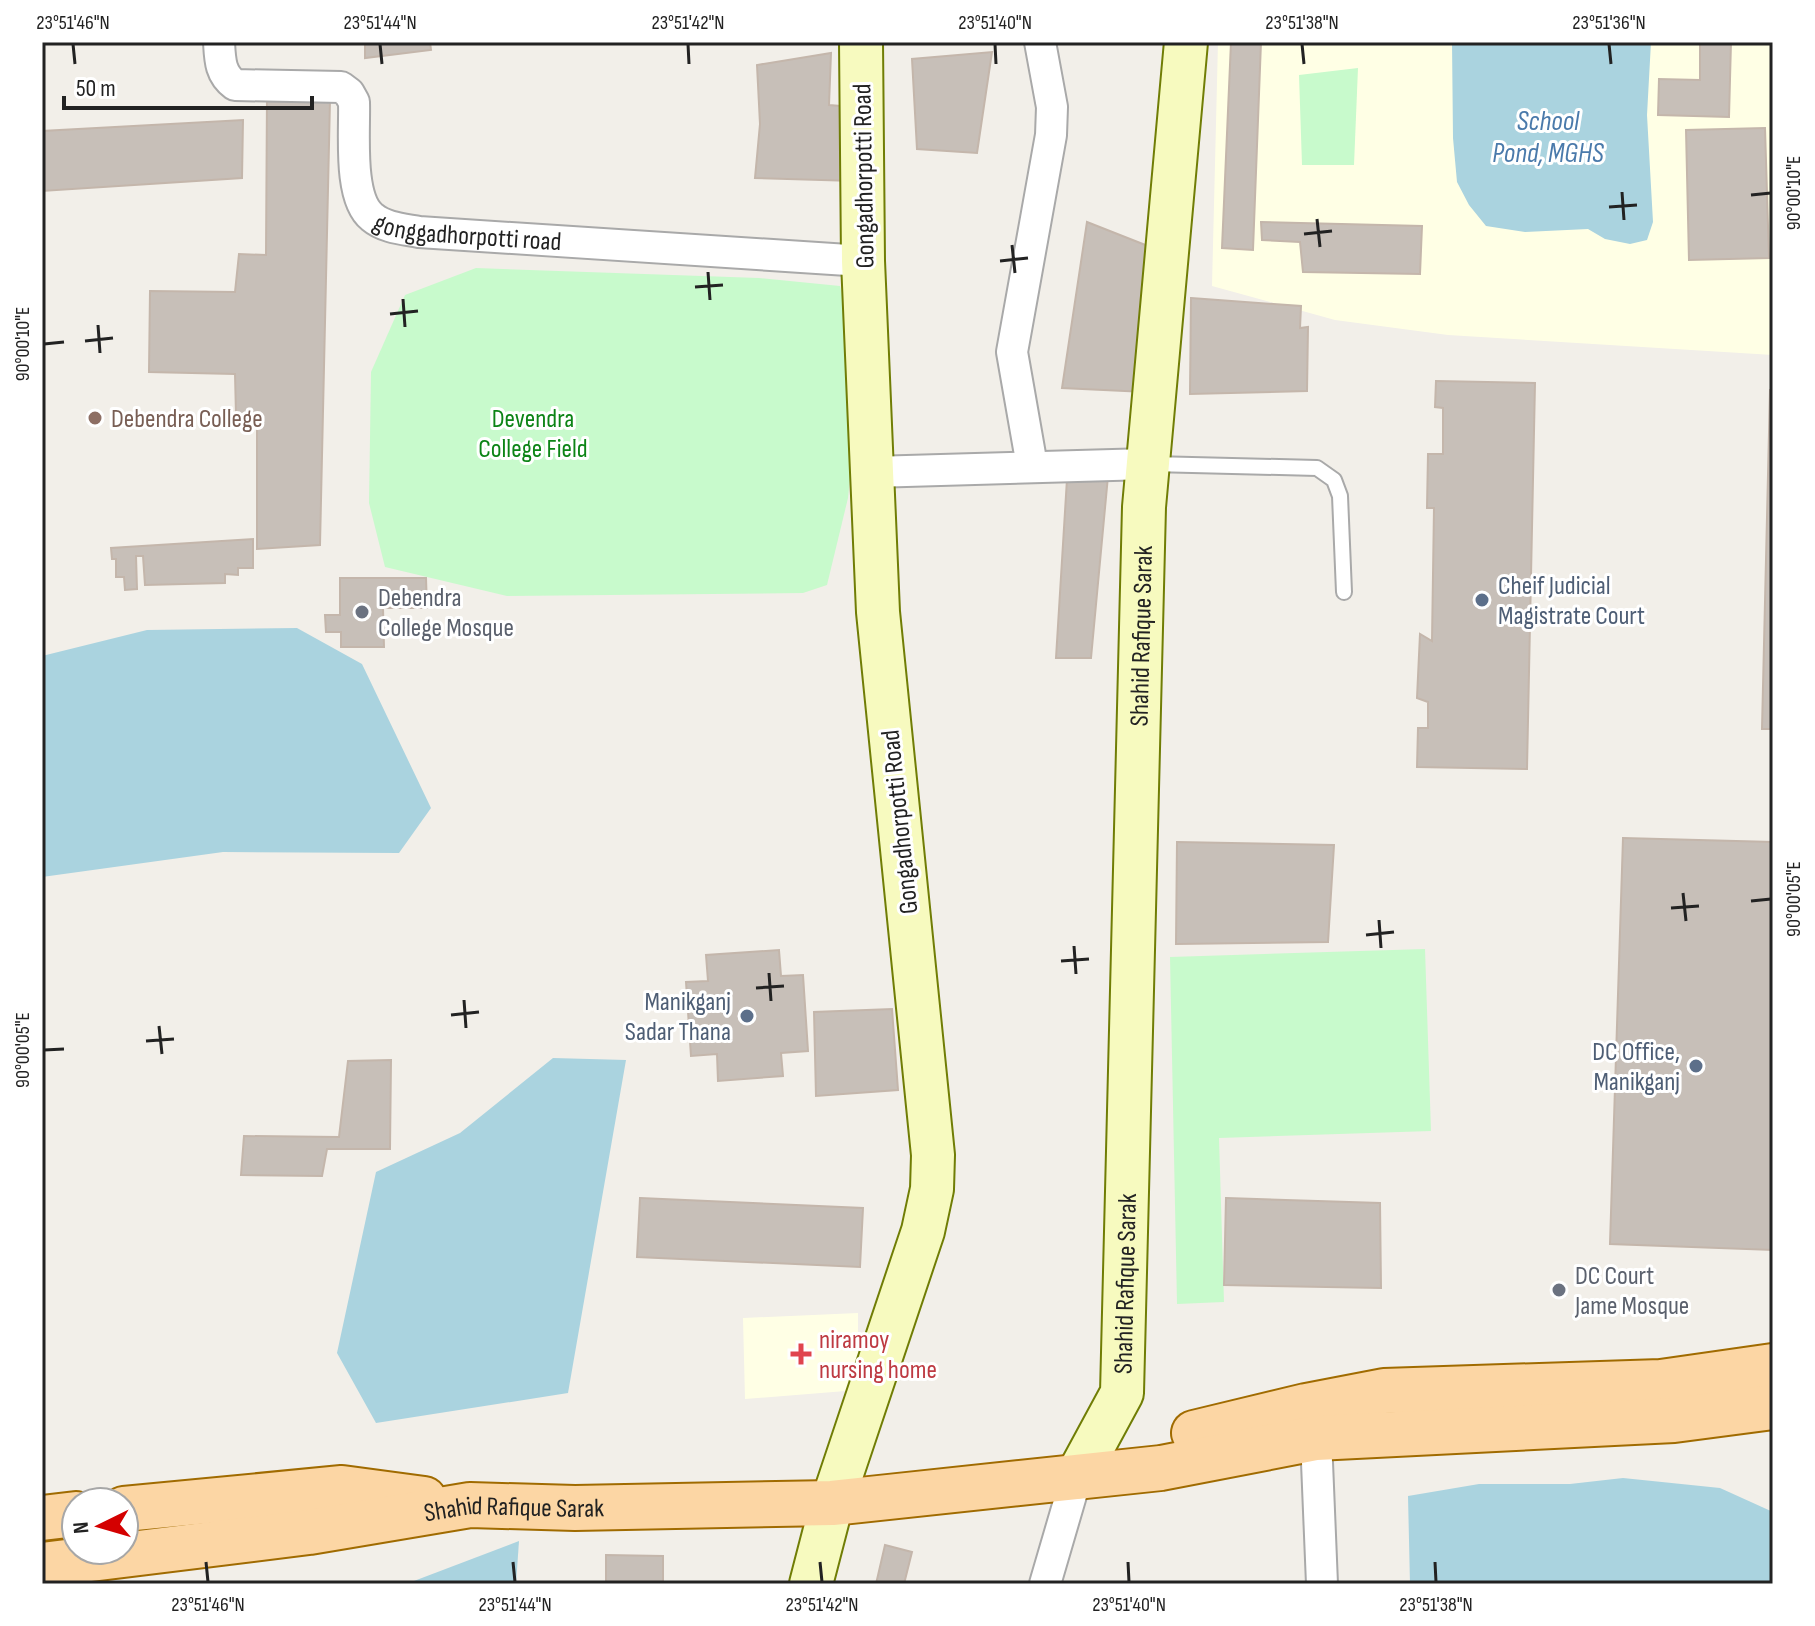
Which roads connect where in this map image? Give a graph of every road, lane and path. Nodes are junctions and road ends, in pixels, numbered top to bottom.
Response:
1 (219, 42) edge
2 (861, 42) edge
3 (1040, 42) edge
4 (1186, 42) edge
5 (863, 261) junction
6 (1148, 464) junction
7 (1023, 466) junction
8 (884, 471) junction
9 (1344, 592) dead end
10 (1773, 1366) edge
11 (1773, 1407) edge
12 (1316, 1438) junction
13 (1064, 1480) junction
14 (850, 1500) junction
15 (470, 1505) junction
16 (140, 1507) edge
17 (42, 1565) edge
18 (811, 1584) edge
19 (1045, 1584) edge
20 (1322, 1584) edge

1 - 5 street, gonggadhorpotti road
2 - 5 street, Gongadhorpotti Road
3 - 7 street
4 - 6 street, Shahid Rafique Sarak
5 - 8 street, Gongadhorpotti Road
6 - 7 street
6 - 9 lane
6 - 13 street, Shahid Rafique Sarak
7 - 8 street
8 - 14 street, Gongadhorpotti Road
10 - 13 main road
11 - 12 main road
12 - 13 main road
12 - 20 street
13 - 14 main road, Shahid Rafique Sarak
13 - 19 street
14 - 15 main road, Shahid Rafique Sarak
14 - 18 street, Gongadhorpotti Road
15 - 16 main road
15 - 17 main road, Shahid Rafique Sarak

